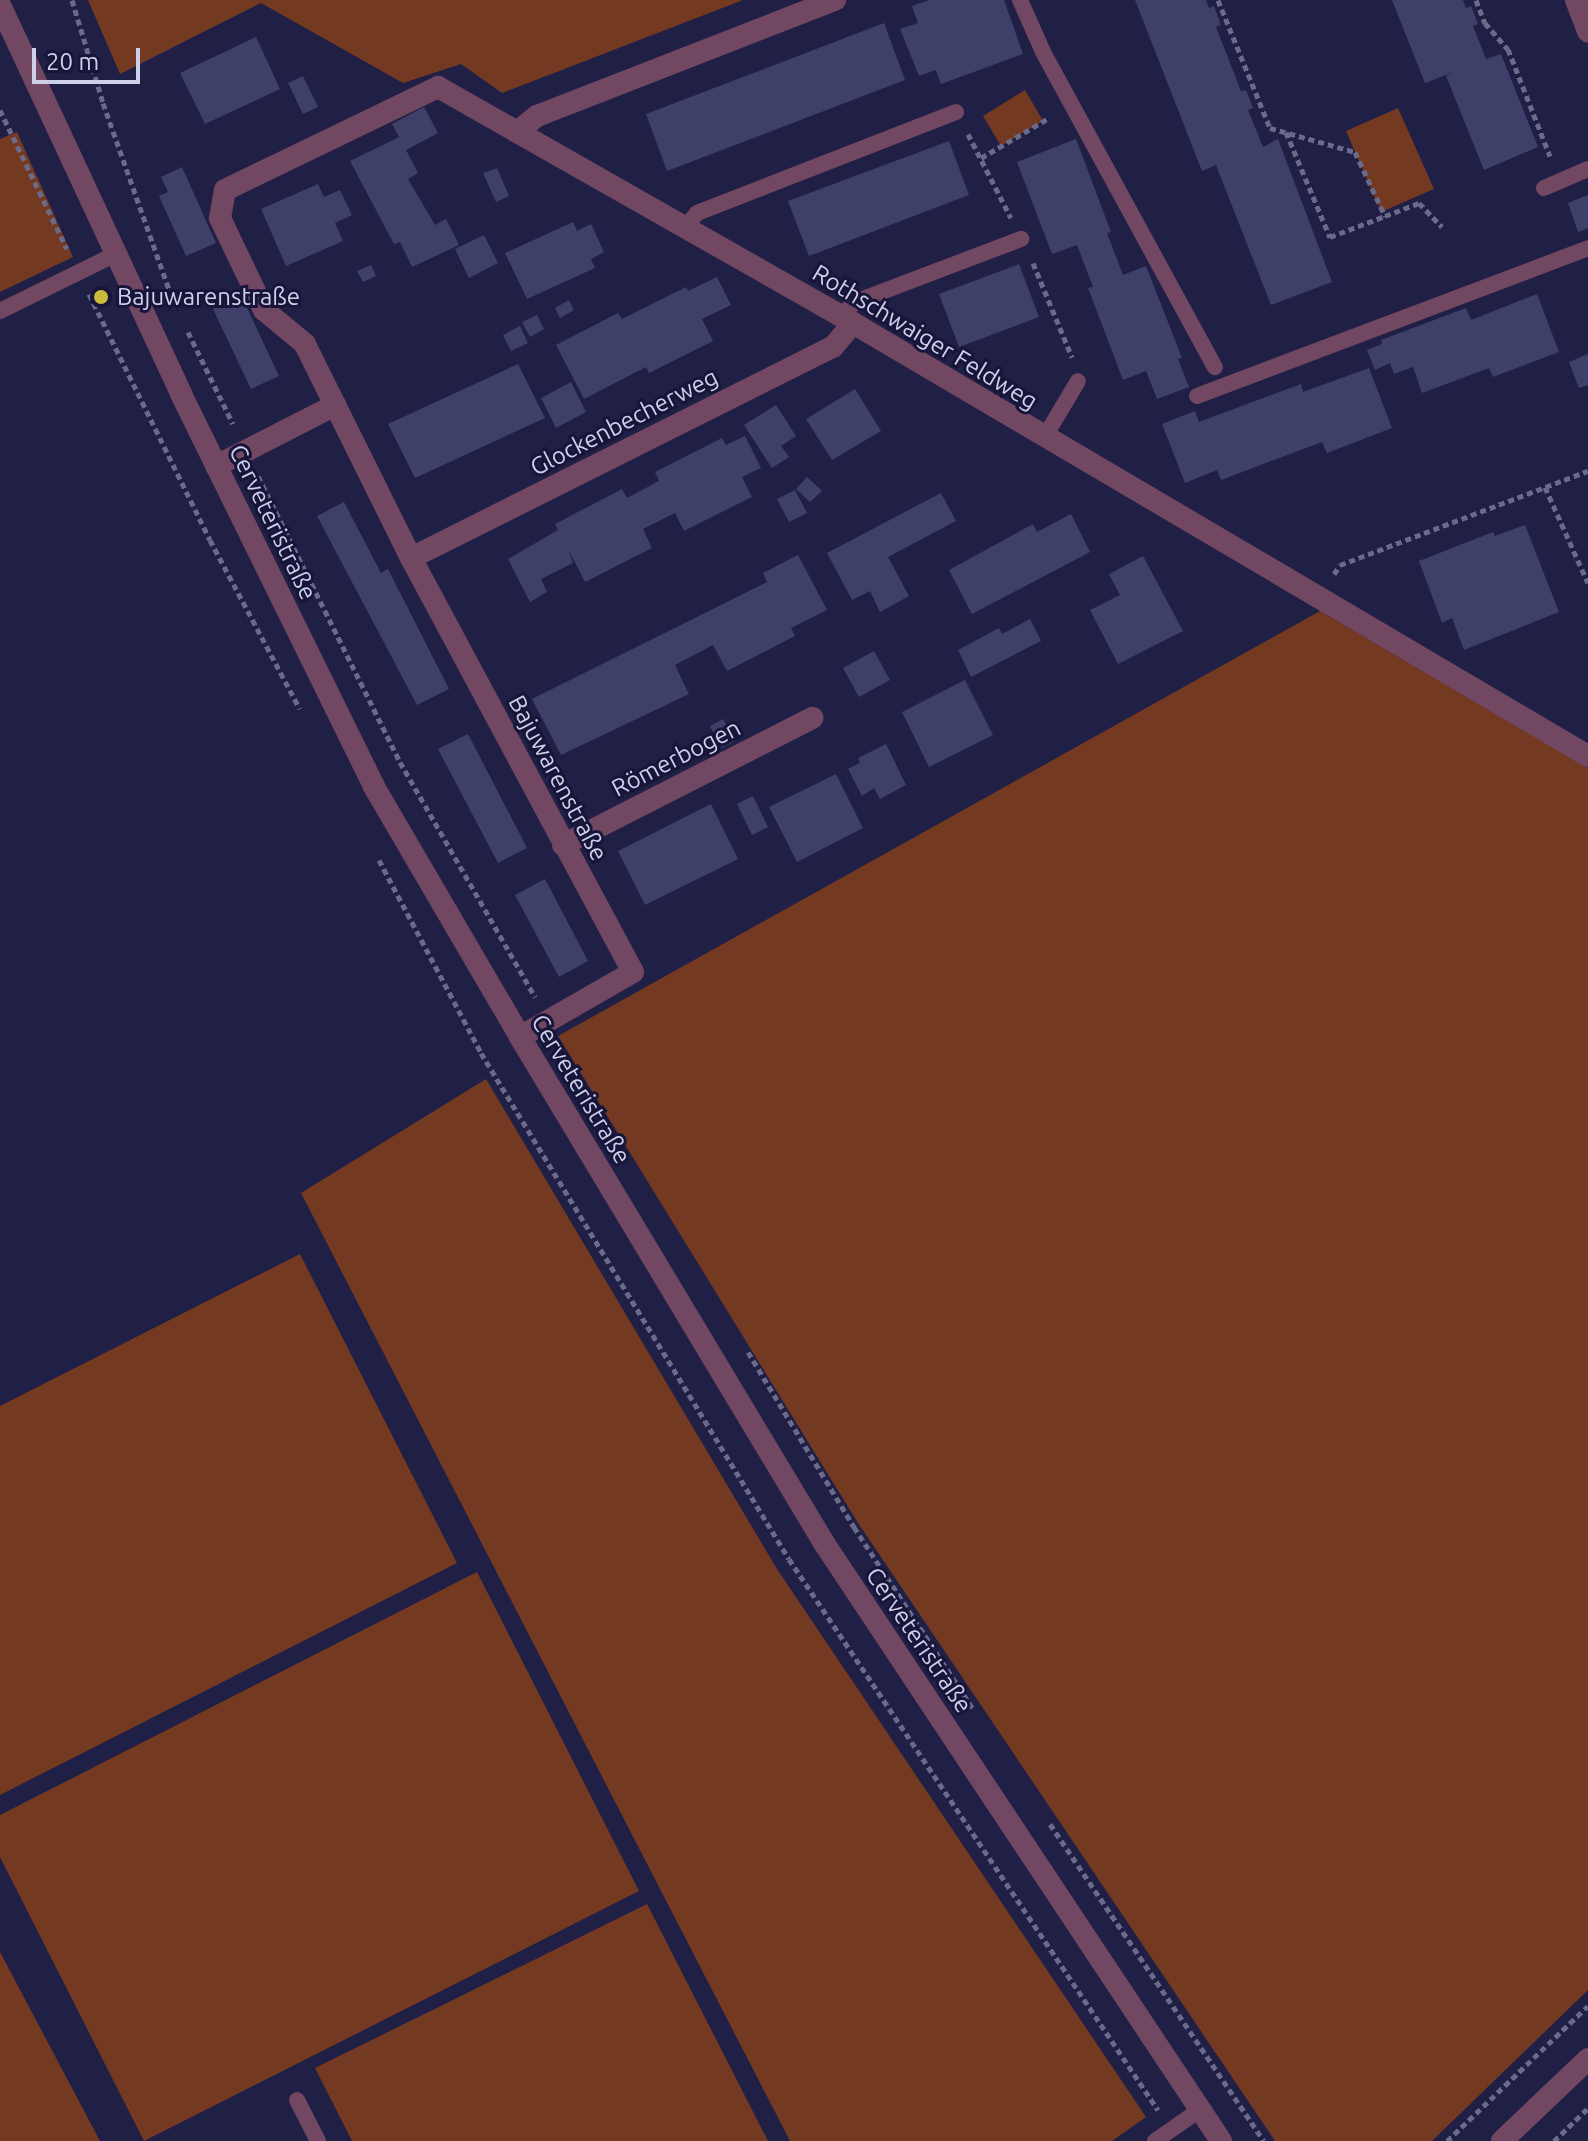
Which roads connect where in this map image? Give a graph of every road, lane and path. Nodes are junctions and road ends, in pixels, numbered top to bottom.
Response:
1 (72, 0) edge
2 (835, 0) edge
3 (1020, 0) edge
4 (1218, 0) edge
5 (1476, 0) edge
6 (1576, 0) edge
7 (0, 5) edge
8 (1588, 32) edge
9 (1072, 104) junction
10 (956, 112) joint
11 (517, 132) junction
12 (1286, 132) junction
13 (981, 158) junction
14 (1588, 169) edge
15 (1560, 180) junction
16 (1544, 188) dead end
17 (225, 190) joint
18 (1385, 216) junction
19 (685, 227) junction
20 (1442, 227) dead end
21 (1021, 239) junction
22 (1588, 248) edge
23 (116, 254) junction
24 (0, 311) edge
25 (179, 312) dead end
26 (847, 320) junction
27 (185, 326) dead end
28 (1215, 367) dead end
29 (1078, 381) joint
30 (1197, 396) dead end
31 (335, 405) junction
32 (1044, 438) junction
33 (246, 451) junction
34 (216, 466) junction
35 (1588, 471) edge
36 (1545, 487) junction
37 (411, 558) junction
38 (1588, 583) edge
39 (1316, 597) junction
40 (812, 718) dead end
41 (1588, 756) edge
42 (563, 845) junction
43 (549, 1021) junction
44 (520, 1037) junction
45 (739, 1338) dead end
46 (980, 1719) dead end
47 (1049, 1823) dead end
48 (1588, 2006) edge
49 (1588, 2059) edge
50 (297, 2100) dead end
51 (1588, 2108) edge
52 (1201, 2109) junction
53 (318, 2141) edge
54 (1155, 2141) edge
55 (1221, 2141) edge
56 (1264, 2141) edge
57 (1447, 2141) edge
58 (1502, 2141) edge
59 (1554, 2141) edge

1 - 25 path
2 - 11 street
3 - 9 lane
4 - 12 path
5 - 15 path
6 - 8 street
7 - 23 street, Cerveteristraße
9 - 13 path
9 - 28 lane
10 - 13 path
10 - 19 lane
11 - 17 street, Rothschwaiger Feldweg
11 - 19 street, Rothschwaiger Feldweg
12 - 18 path
12 - 18 path
13 - 21 path
14 - 15 lane
15 - 16 lane
17 - 31 street, Bajuwarenstraße
18 - 20 path
19 - 26 street, Rothschwaiger Feldweg
21 - 26 lane
21 - 29 path
22 - 30 lane
23 - 24 lane
23 - 34 street, Cerveteristraße
26 - 32 street, Rothschwaiger Feldweg
26 - 37 street, Glockenbecherweg
27 - 33 path
29 - 32 lane
31 - 33 street
31 - 37 street, Bajuwarenstraße
32 - 39 street, Rothschwaiger Feldweg
33 - 34 street
33 - 43 path
34 - 44 street, Cerveteristraße
35 - 36 path
36 - 38 path
36 - 39 path
37 - 42 street, Bajuwarenstraße
39 - 41 street, Rothschwaiger Feldweg
40 - 42 street, Römerbogen
42 - 43 street, Bajuwarenstraße
43 - 44 street, Bajuwarenstraße
44 - 52 street, Cerveteristraße
45 - 46 path
47 - 56 path
48 - 57 path
49 - 58 street
50 - 53 lane
51 - 59 path
52 - 54 lane
52 - 55 street, Cerveteristraße

